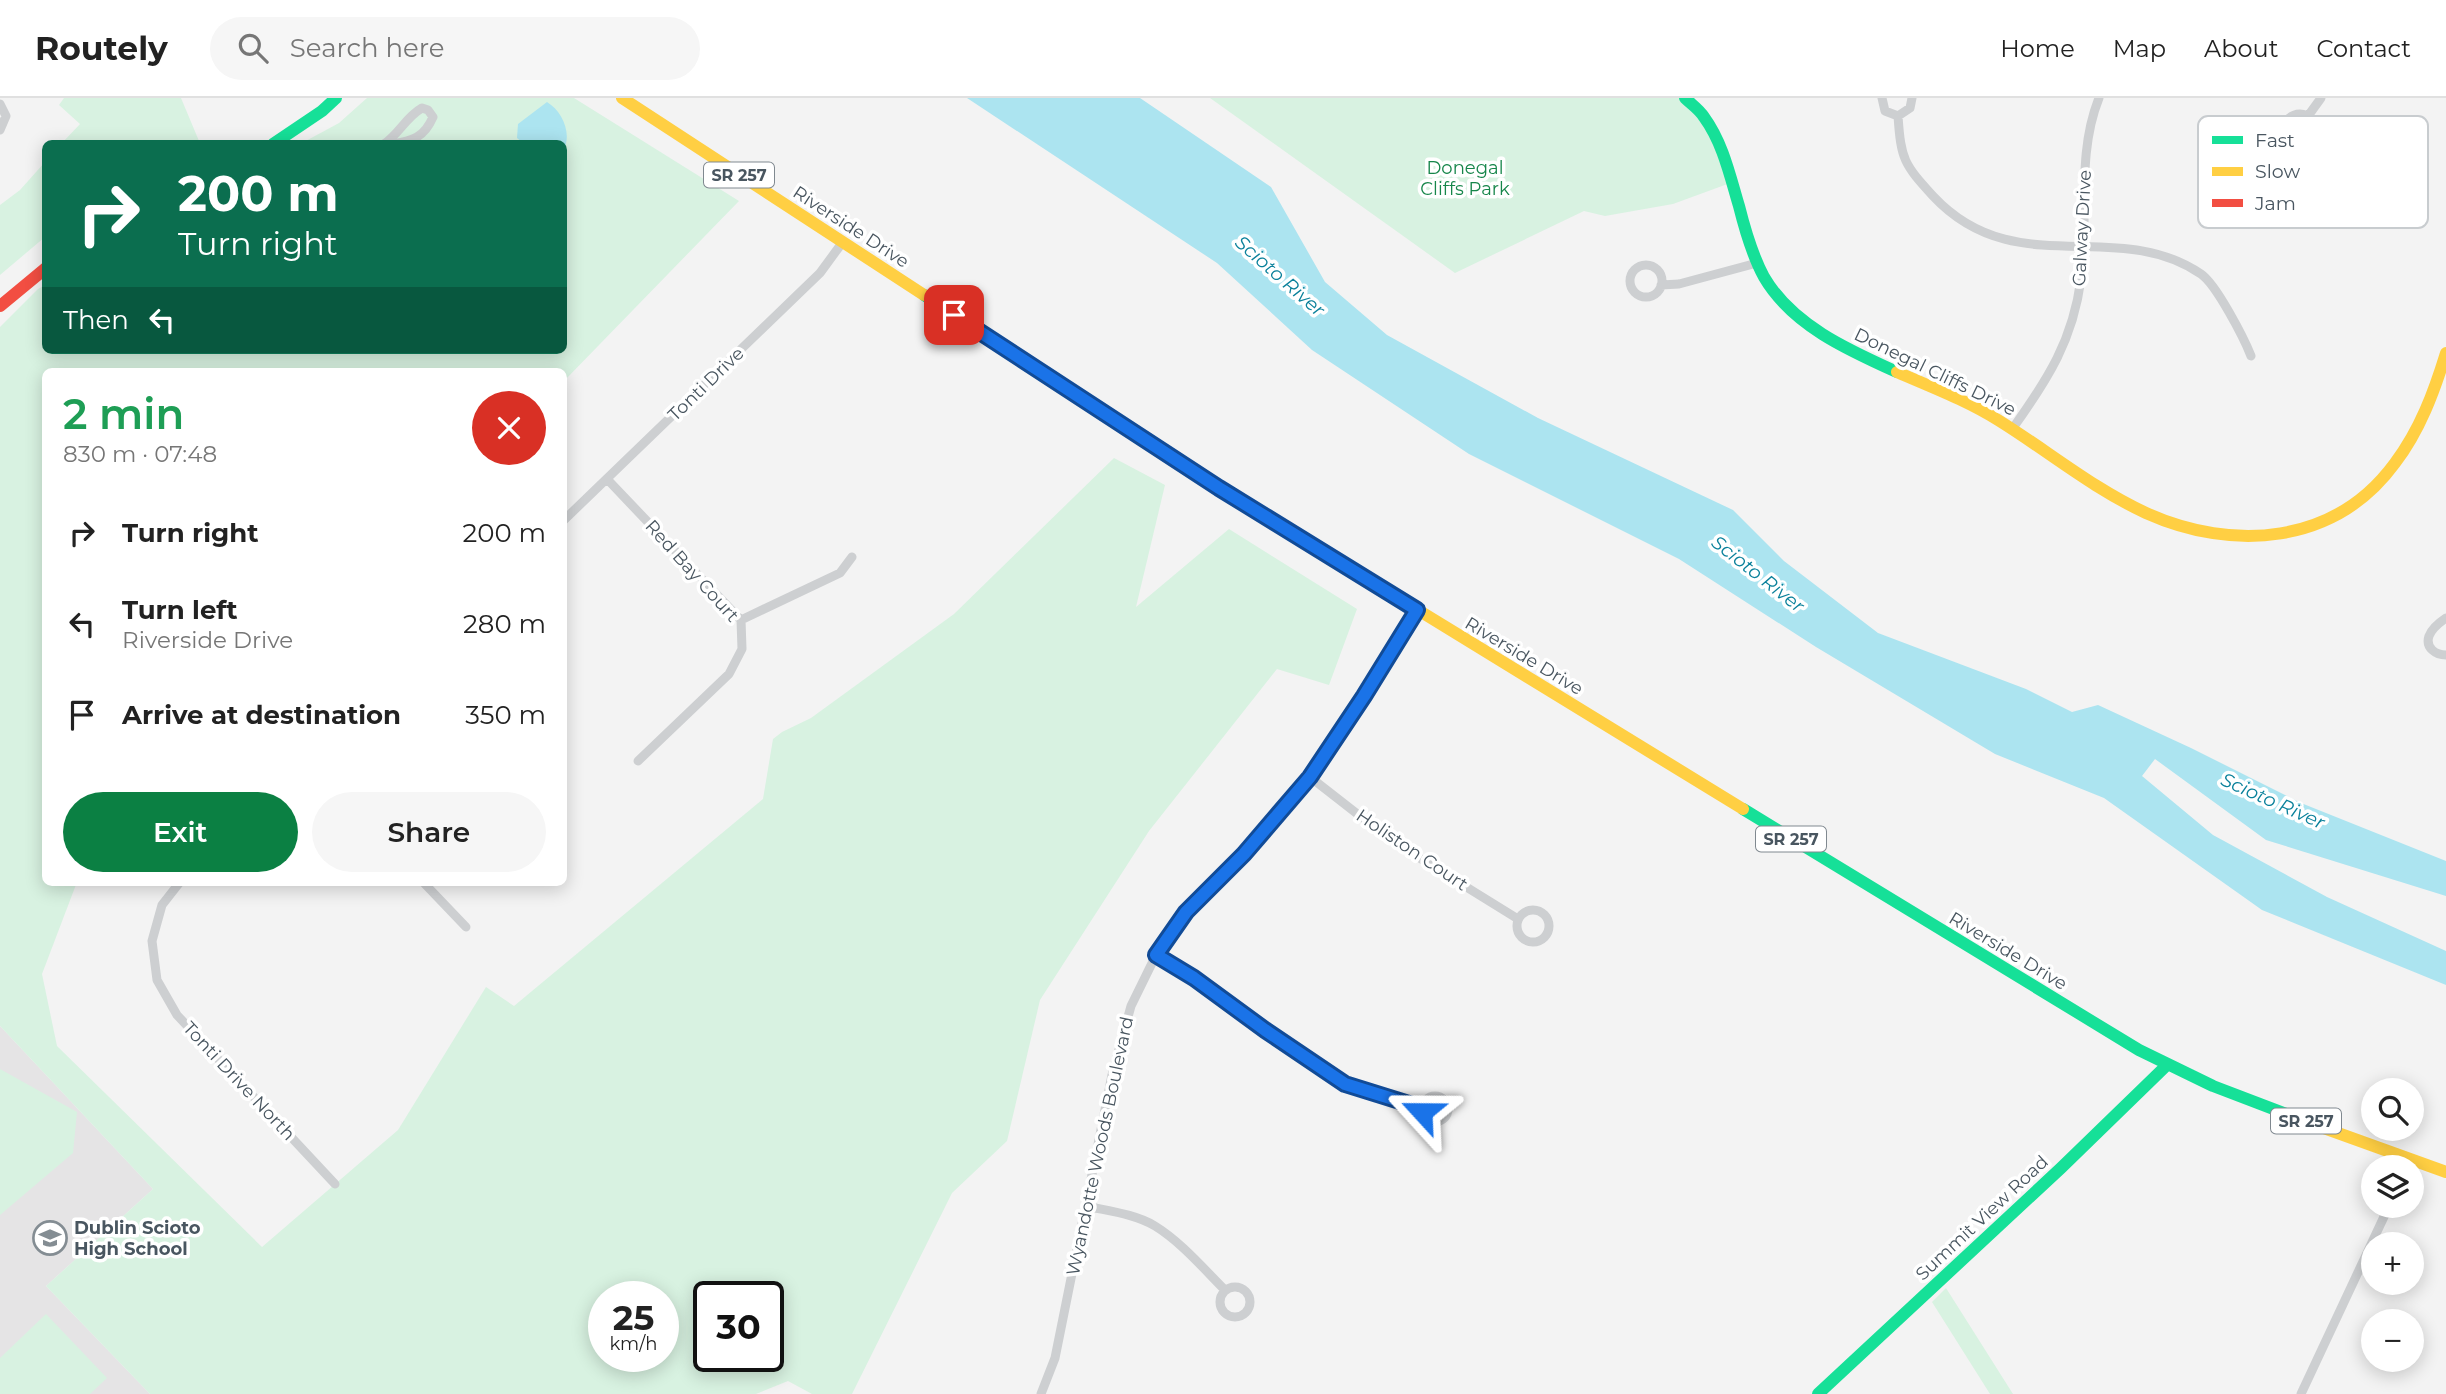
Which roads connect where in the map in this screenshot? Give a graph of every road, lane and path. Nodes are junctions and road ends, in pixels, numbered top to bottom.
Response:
1 (336, 98) edge
2 (622, 98) edge
3 (1685, 98) edge
4 (1882, 98) edge
5 (1912, 98) edge
6 (2099, 98) edge
7 (2320, 98) edge
8 (0, 104) edge
9 (1898, 116) junction
10 (2308, 116) dead end
11 (0, 130) edge
12 (279, 140) edge
13 (390, 140) edge
14 (410, 140) edge
15 (842, 243) junction
16 (2082, 247) junction
17 (1757, 263) junction
18 (42, 271) edge
19 (1661, 285) dead end
20 (0, 306) edge
21 (2446, 353) edge
22 (2251, 356) dead end
23 (2012, 428) junction
24 (607, 479) junction
25 (567, 517) edge
26 (852, 557) dead end
27 (1417, 610) junction
28 (2446, 618) edge
29 (741, 621) junction
30 (2446, 655) edge
31 (638, 761) dead end
32 (1310, 777) junction
33 (177, 886) edge
34 (427, 886) edge
35 (1518, 919) dead end
36 (466, 927) dead end
37 (1156, 955) junction
38 (2167, 1065) junction
39 (1422, 1108) dead end
40 (2389, 1155) edge
41 (2424, 1167) edge
42 (2446, 1172) edge
43 (335, 1184) dead end
44 (1086, 1206) junction
45 (2383, 1218) edge
46 (1225, 1290) dead end
47 (1041, 1394) edge
48 (1818, 1394) edge
49 (2301, 1394) edge

1 - 12 main road
2 - 15 main road, Riverside Drive / SR 257
3 - 17 main road, Donegal Cliffs Drive
4 - 9 street
5 - 9 street
6 - 16 street, Galway Drive
7 - 10 street
8 - 11 street
9 - 16 street
13 - 14 street
15 - 24 street, Tonti Drive
15 - 27 main road, Riverside Drive / SR 257
16 - 22 street
16 - 23 street, Galway Drive
17 - 19 street
17 - 23 main road, Donegal Cliffs Drive
18 - 20 main road
21 - 23 main road, Donegal Cliffs Drive
24 - 25 street, Tonti Drive
24 - 29 street, Red Bay Court
26 - 29 street
27 - 32 street, Wyandotte Woods Boulevard
27 - 38 main road, Riverside Drive / SR 257
28 - 30 street
29 - 31 street, Red Bay Court
32 - 35 street, Holiston Court
32 - 37 street, Wyandotte Woods Boulevard
33 - 43 street, Tonti Drive North
34 - 36 street
37 - 39 street
37 - 44 street, Wyandotte Woods Boulevard
38 - 40 main road, Riverside Drive / SR 257
38 - 48 main road, Summit View Road
41 - 42 main road, Riverside Drive / SR 257
44 - 46 street
44 - 47 street, Wyandotte Woods Boulevard
45 - 49 street

